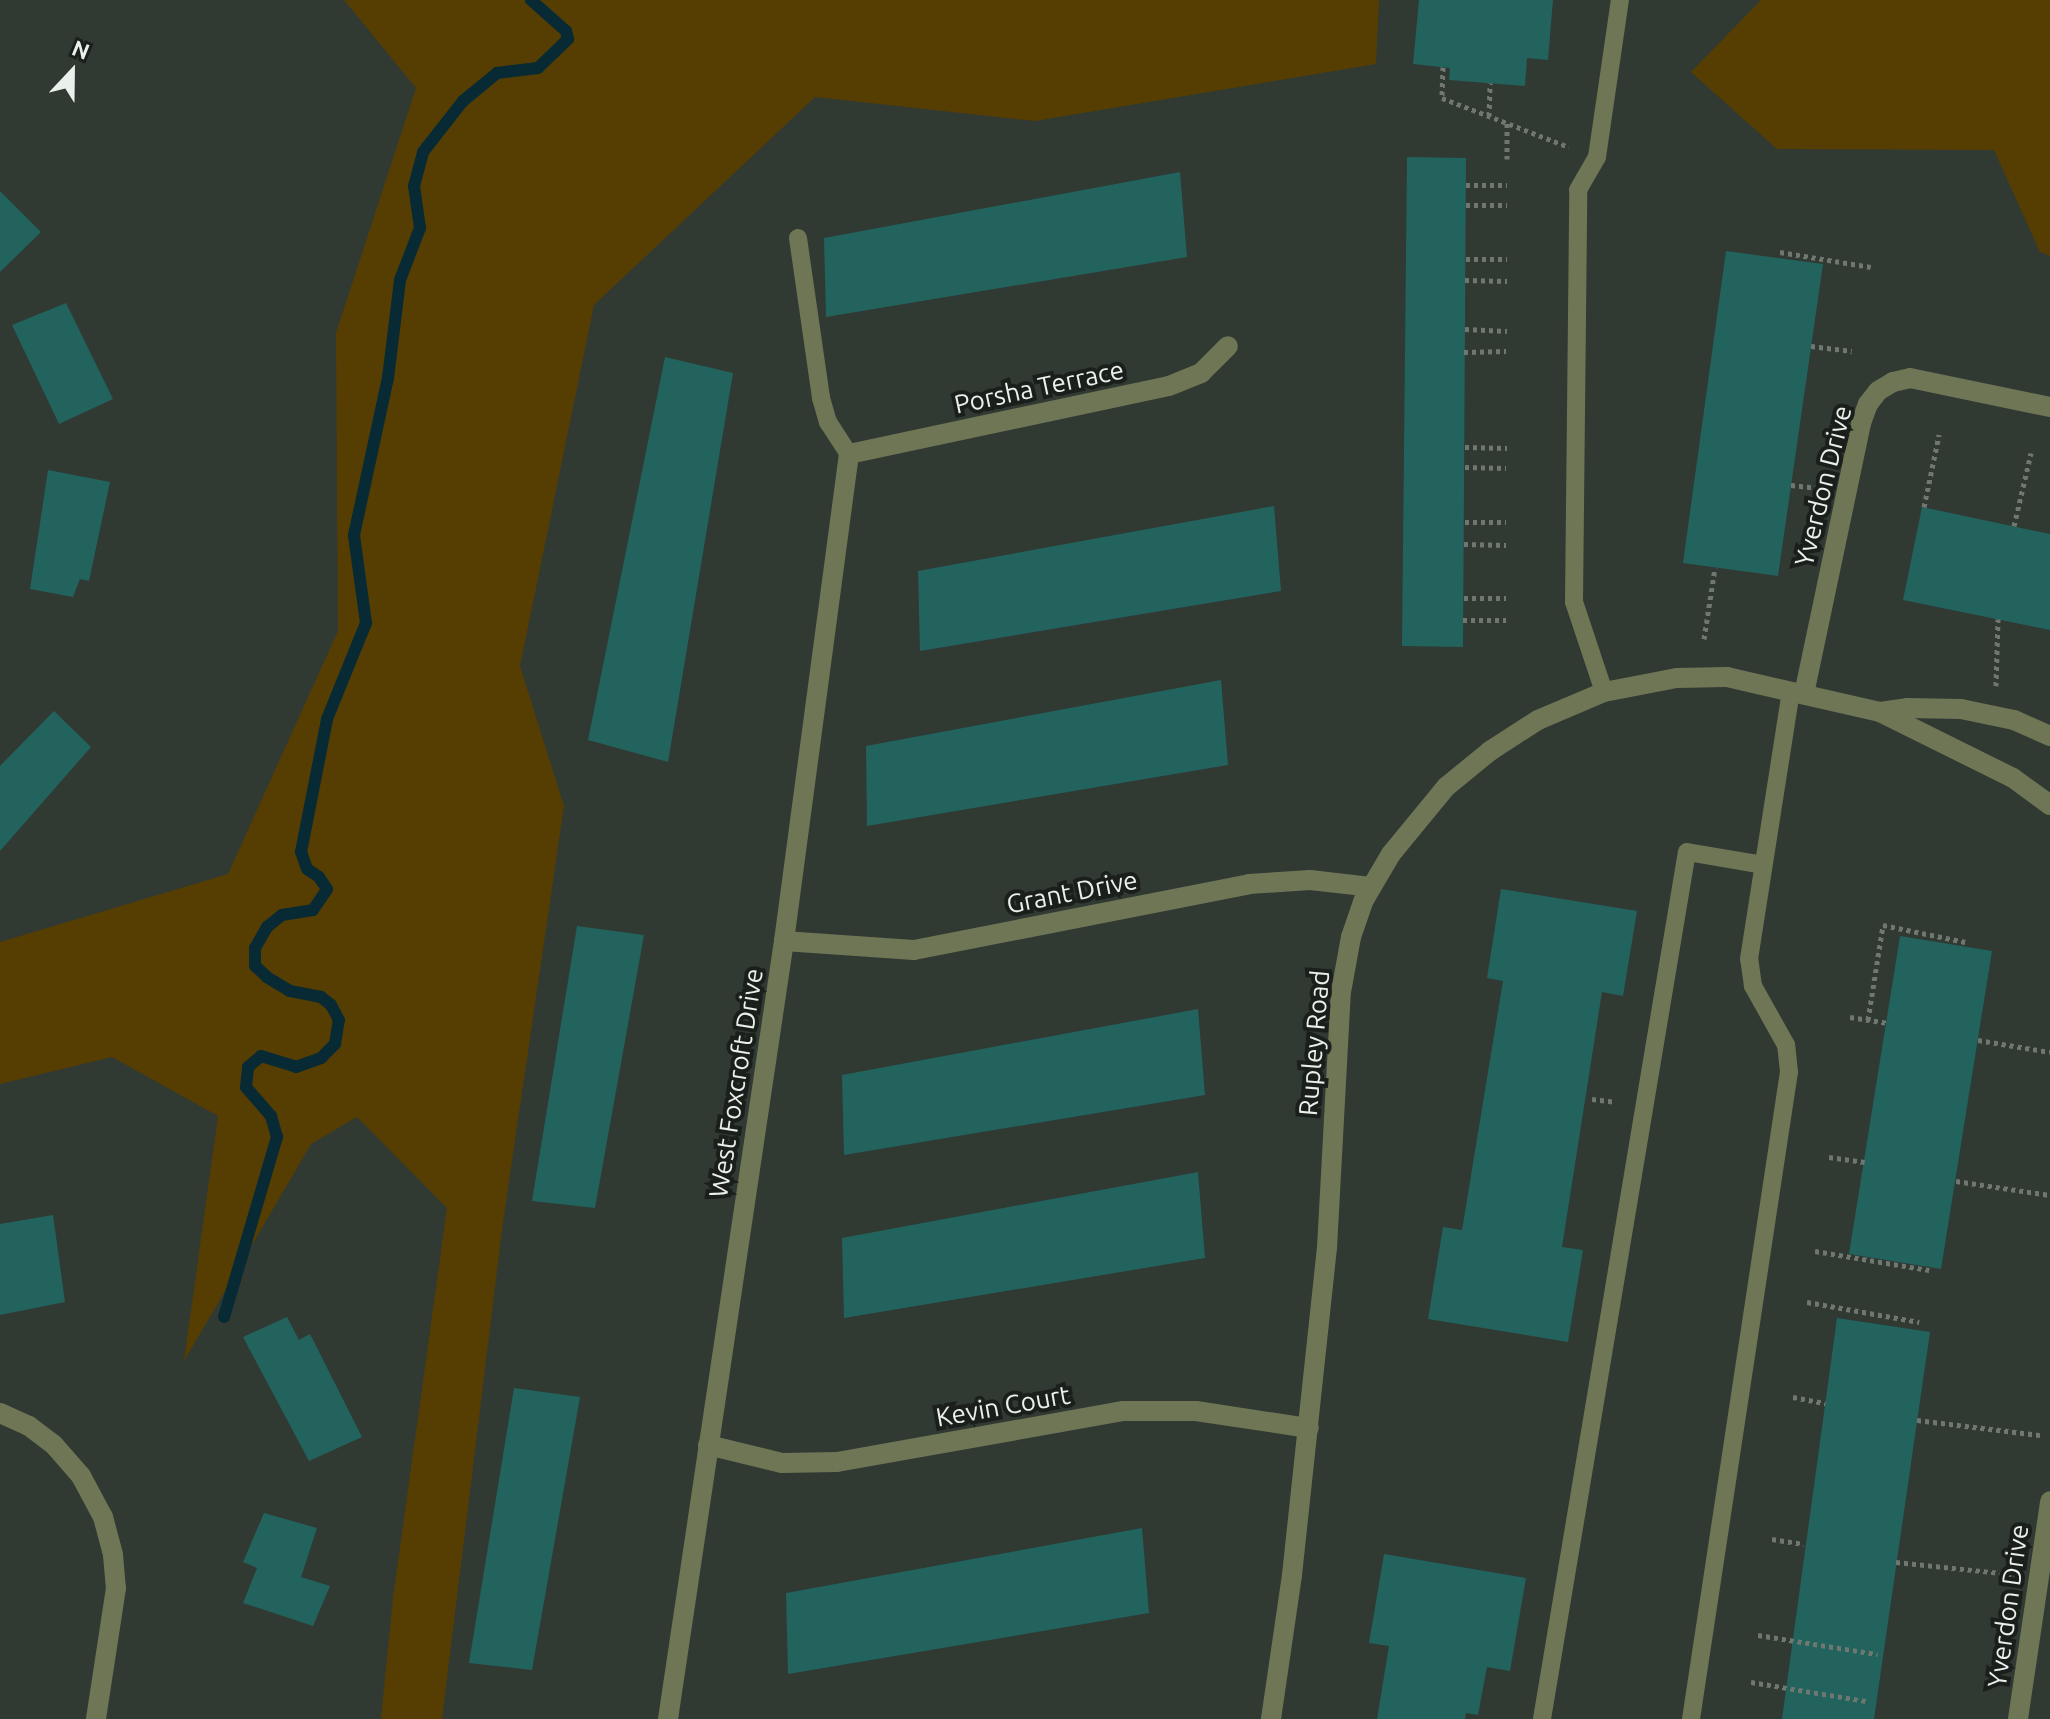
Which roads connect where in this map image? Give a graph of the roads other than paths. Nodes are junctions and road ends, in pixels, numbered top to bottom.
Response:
1 (1620, 0) edge
2 (798, 238) dead end
3 (1228, 346) dead end
4 (2050, 407) edge
5 (849, 454) junction
6 (1604, 692) junction
7 (1798, 692) junction
8 (1880, 712) junction
9 (2050, 736) edge
10 (2050, 805) edge
11 (1763, 865) junction
12 (1371, 887) junction
13 (784, 941) junction
14 (0, 1413) edge
15 (1309, 1428) junction
16 (708, 1445) junction
17 (2050, 1501) edge
18 (96, 1719) edge
19 (668, 1719) edge
20 (1271, 1719) edge
21 (1542, 1719) edge
22 (1691, 1719) edge
23 (2018, 1719) edge

1 - 6 lane
2 - 5 lane
3 - 5 street, Porsha Terrace
4 - 7 street, Yverdon Drive
5 - 13 street, West Foxcroft Drive
6 - 7 street, Rupley Road
6 - 12 street, Rupley Road
7 - 8 street
7 - 11 lane
8 - 9 street
8 - 10 street
11 - 21 lane
11 - 22 lane
12 - 13 street, Grant Drive
12 - 15 street, Rupley Road
13 - 16 street, West Foxcroft Drive
14 - 18 street
15 - 16 street, Kevin Court
15 - 20 street, Rupley Road
16 - 19 street, West Foxcroft Drive
17 - 23 street, Yverdon Drive

